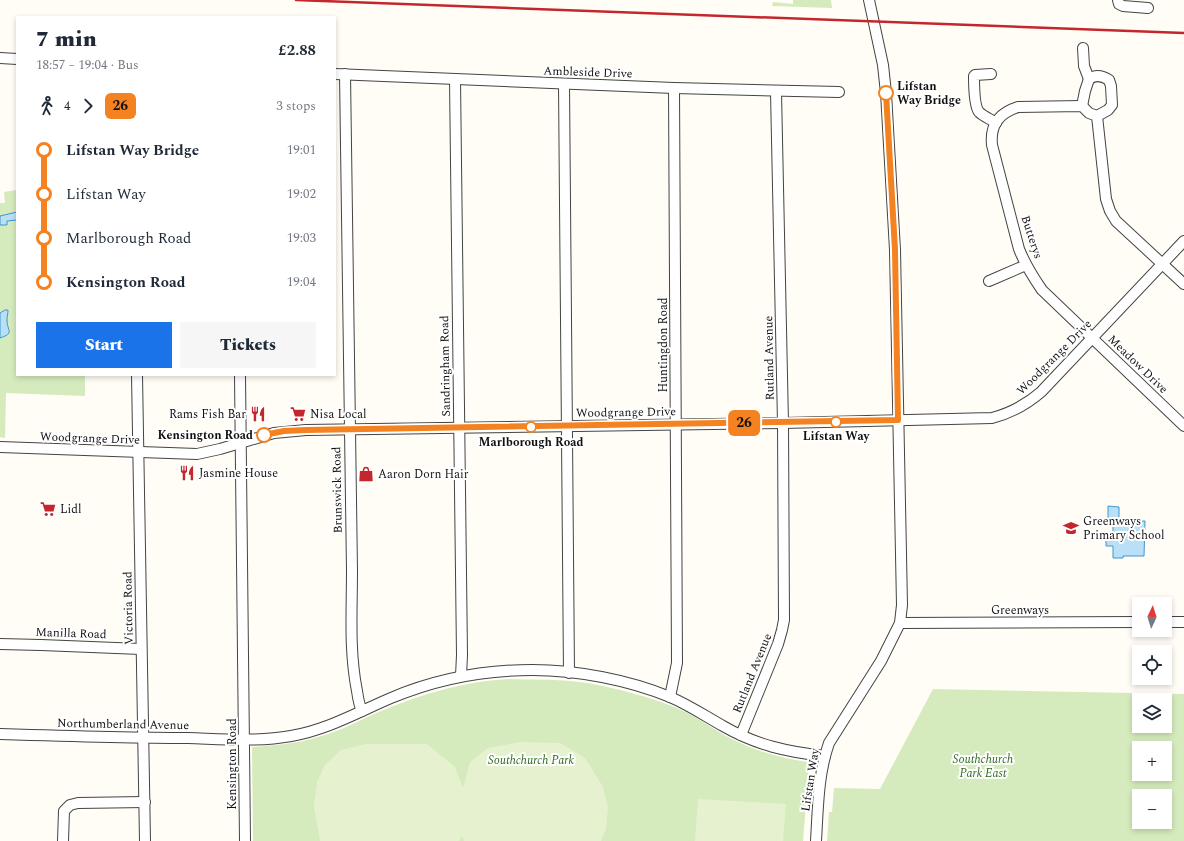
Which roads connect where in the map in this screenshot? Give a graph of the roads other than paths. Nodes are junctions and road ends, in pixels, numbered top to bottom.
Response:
1 (869, 0) edge
2 (1118, 0) edge
3 (1148, 8) dead end
4 (1083, 48) dead end
5 (0, 58) edge
6 (16, 59) edge
7 (340, 74) edge
8 (991, 74) dead end
9 (455, 79) junction
10 (1089, 79) junction
11 (564, 84) junction
12 (674, 88) junction
13 (776, 92) junction
14 (839, 92) dead end
15 (1082, 106) junction
16 (1097, 116) junction
17 (996, 123) junction
18 (1184, 241) edge
19 (1163, 264) junction
20 (1026, 265) junction
21 (989, 281) dead end
22 (1184, 284) edge
23 (1092, 338) junction
24 (138, 376) edge
25 (240, 376) edge
26 (898, 420) junction
27 (783, 423) junction
28 (676, 424) junction
29 (1184, 426) edge
30 (567, 427) junction
31 (458, 428) junction
32 (349, 430) junction
33 (241, 443) junction
34 (0, 447) edge
35 (138, 453) junction
36 (1132, 622) edge
37 (1172, 622) edge
38 (1184, 622) edge
39 (900, 624) junction
40 (0, 644) edge
41 (141, 649) junction
42 (569, 672) junction
43 (461, 676) junction
44 (670, 697) junction
45 (362, 711) junction
46 (0, 734) edge
47 (741, 735) junction
48 (143, 738) junction
49 (245, 739) junction
50 (825, 756) junction
51 (145, 802) junction
52 (63, 841) edge
53 (68, 841) edge
54 (145, 841) edge
55 (245, 841) edge
56 (816, 841) edge

1 - 26 street, Lifstan Way
2 - 3 street
4 - 10 street
5 - 6 street
7 - 9 street, Ambleside Drive
7 - 32 street, Brunswick Road
8 - 17 street
9 - 11 street, Ambleside Drive
9 - 31 street, Sandringham Road
10 - 15 street
10 - 16 street
11 - 12 street, Ambleside Drive
11 - 30 street
12 - 13 street, Ambleside Drive
12 - 28 street, Huntingdon Road
13 - 14 street, Ambleside Drive
13 - 27 street, Rutland Avenue
15 - 16 street
15 - 17 street
16 - 19 street
17 - 20 street, Butterys
18 - 19 street, Woodgrange Drive
19 - 22 street
19 - 23 street, Woodgrange Drive
20 - 21 street
20 - 23 street, Butterys
23 - 26 street, Woodgrange Drive
23 - 29 street, Meadow Drive
24 - 35 street, Victoria Road
25 - 33 street, Kensington Road
26 - 27 street, Woodgrange Drive
26 - 39 street, Lifstan Way
27 - 28 street, Woodgrange Drive
27 - 47 street, Rutland Avenue
28 - 30 street, Woodgrange Drive
28 - 44 street, Huntingdon Road
30 - 31 street, Woodgrange Drive
30 - 42 street
31 - 32 street, Woodgrange Drive
31 - 43 street, Sandringham Road
32 - 33 street, Woodgrange Drive
32 - 45 street, Brunswick Road
33 - 35 street, Woodgrange Drive
33 - 49 street, Kensington Road
34 - 35 street, Woodgrange Drive
35 - 41 street, Victoria Road
36 - 39 street, Greenways
37 - 38 street
39 - 50 street, Lifstan Way
40 - 41 street, Manilla Road
41 - 48 street, Victoria Road
42 - 43 street, Northumberland Avenue
42 - 44 street, Northumberland Avenue
43 - 45 street, Northumberland Avenue
44 - 47 street, Northumberland Avenue
45 - 49 street, Northumberland Avenue
46 - 48 street, Northumberland Avenue
47 - 50 street, Northumberland Avenue
48 - 49 street, Northumberland Avenue
48 - 51 street, Victoria Road
49 - 55 street, Kensington Road
50 - 56 street, Lifstan Way
51 - 52 street
51 - 54 street, Victoria Road
52 - 53 street

